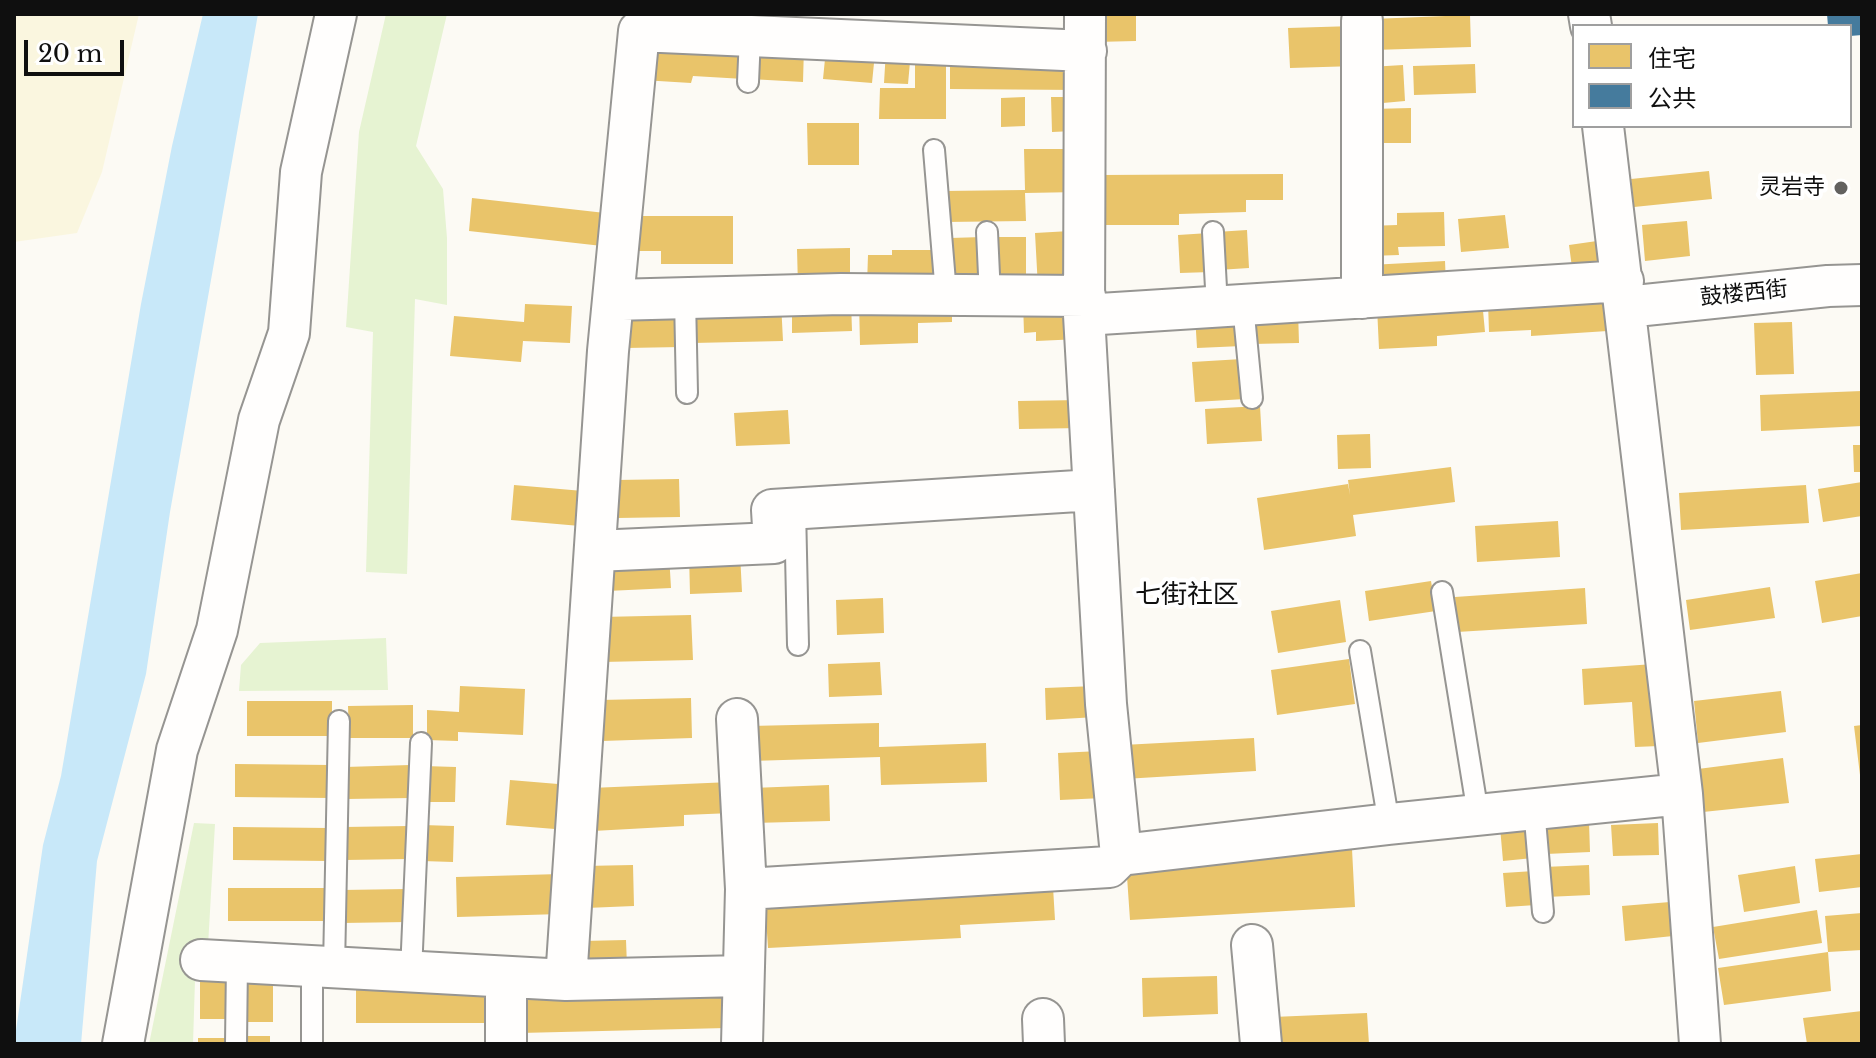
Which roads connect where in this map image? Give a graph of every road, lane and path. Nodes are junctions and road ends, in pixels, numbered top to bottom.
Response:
1 (336, 14) edge
2 (1362, 21) dead end
3 (1086, 33) edge
4 (750, 37) junction
5 (748, 82) dead end
6 (1603, 128) edge
7 (934, 150) dead end
8 (987, 232) dead end
9 (1213, 232) dead end
10 (1862, 285) edge
11 (946, 294) junction
12 (1625, 294) junction
13 (990, 296) junction
14 (685, 298) junction
15 (1362, 298) junction
16 (613, 300) junction
17 (1084, 306) junction
18 (1230, 306) junction
19 (687, 393) dead end
20 (1252, 398) dead end
21 (1094, 490) junction
22 (795, 508) junction
23 (595, 551) junction
24 (1442, 592) dead end
25 (798, 645) dead end
26 (1360, 651) dead end
27 (737, 719) dead end
28 (339, 721) dead end
29 (421, 743) dead end
30 (1682, 794) junction
31 (1534, 808) junction
32 (1478, 814) junction
33 (1389, 824) junction
34 (1121, 855) junction
35 (746, 889) junction
36 (1543, 912) dead end
37 (1252, 945) dead end
38 (219, 961) joint
39 (323, 967) junction
40 (411, 972) junction
41 (743, 976) junction
42 (506, 977) junction
43 (566, 980) junction
44 (123, 1044) edge
45 (236, 1044) edge
46 (312, 1044) edge
47 (506, 1044) edge
48 (742, 1044) edge
49 (1261, 1044) edge
50 (1700, 1044) edge

1 - 44 street
2 - 15 street
3 - 4 street
3 - 17 street
4 - 5 lane
4 - 16 street
6 - 12 street
7 - 11 lane
8 - 13 lane
9 - 18 lane
10 - 12 street, 鼓楼西街
11 - 13 street, 鼓楼西街
11 - 14 street, 鼓楼西街
12 - 15 street, 鼓楼西街
12 - 30 street
13 - 17 street, 鼓楼西街
14 - 16 street, 鼓楼西街
14 - 19 lane
15 - 18 street, 鼓楼西街
16 - 23 street
17 - 18 street, 鼓楼西街
17 - 21 street
18 - 20 lane
21 - 22 street
21 - 34 street
22 - 23 street
22 - 25 lane
23 - 43 street
24 - 32 lane
26 - 33 lane
27 - 35 street
28 - 39 lane
29 - 40 lane
30 - 31 street
30 - 50 street
31 - 32 street
31 - 36 lane
32 - 33 street
33 - 34 street
34 - 35 street
35 - 41 street
37 - 49 street
38 - 39 street
38 - 45 lane
39 - 40 street
39 - 46 lane
40 - 42 street
41 - 43 street
41 - 48 street
42 - 43 street
42 - 47 street

